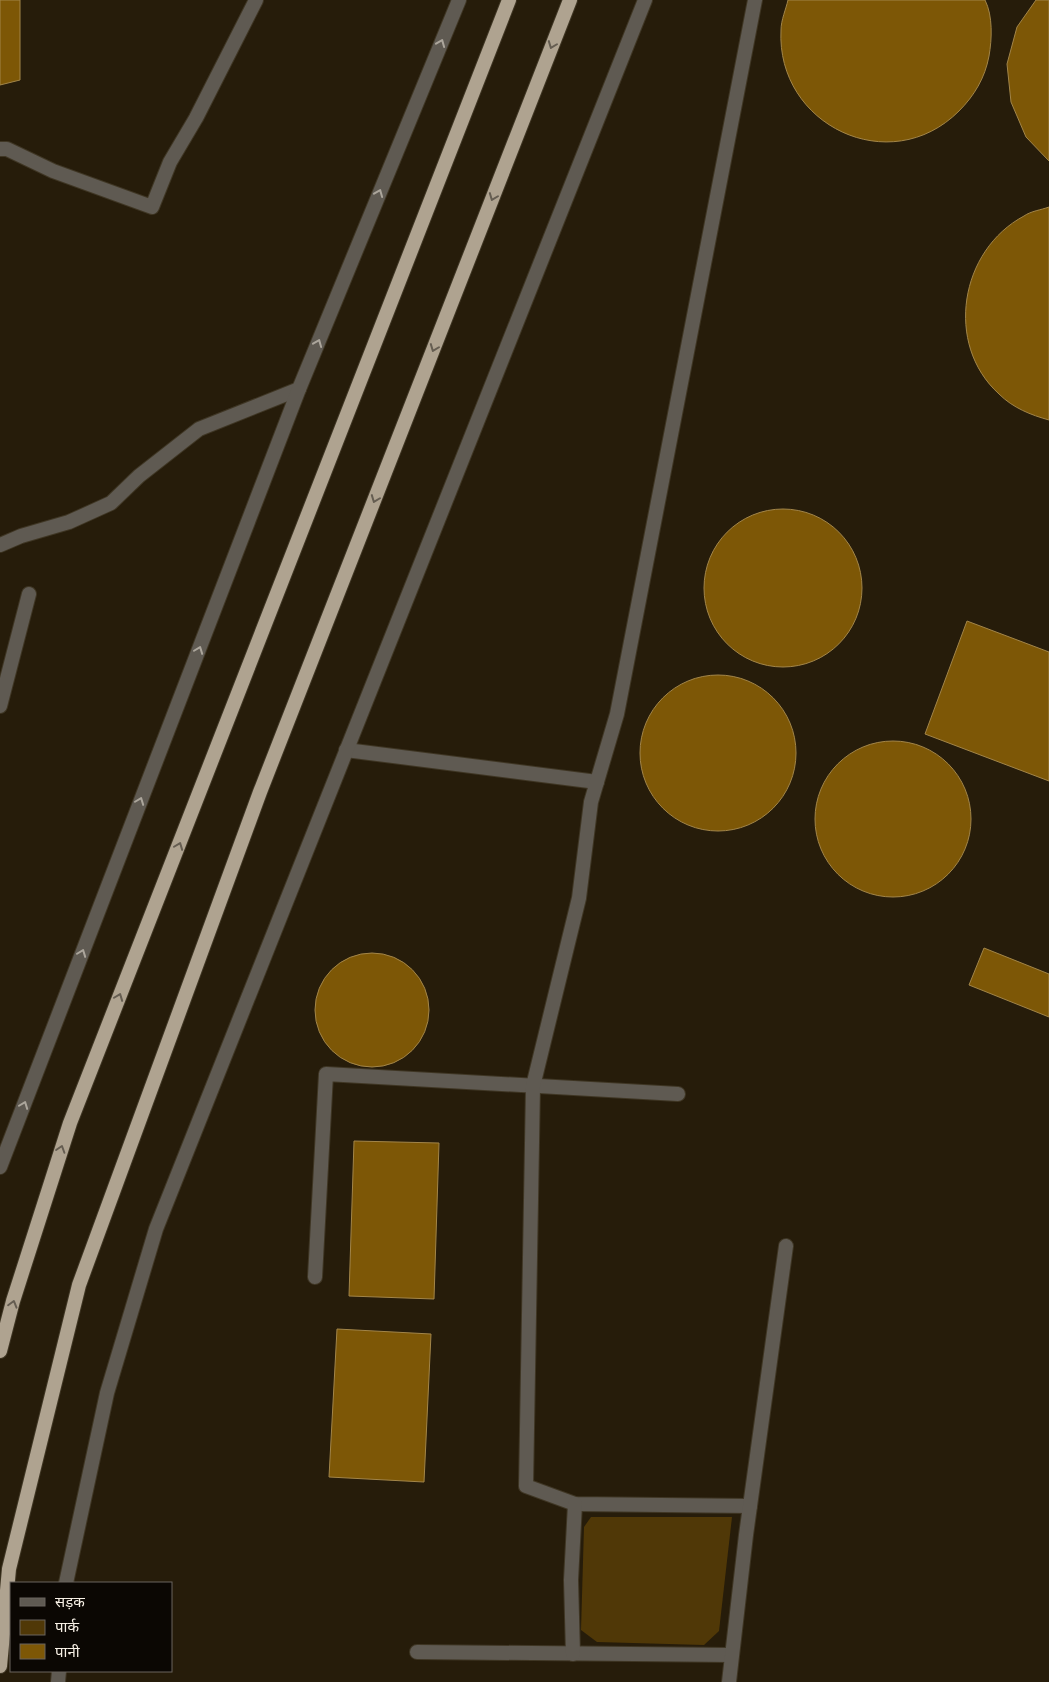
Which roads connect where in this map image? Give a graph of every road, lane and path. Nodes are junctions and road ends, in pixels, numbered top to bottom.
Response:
1 (256, 0) edge
2 (458, 0) edge
3 (509, 0) edge
4 (570, 0) edge
5 (645, 0) edge
6 (755, 0) edge
7 (0, 149) edge
8 (299, 389) junction
9 (0, 545) edge
10 (29, 594) dead end
11 (0, 706) edge
12 (346, 750) junction
13 (597, 782) junction
14 (532, 1086) junction
15 (678, 1094) dead end
16 (0, 1166) edge
17 (786, 1246) dead end
18 (315, 1277) dead end
19 (0, 1351) edge
20 (575, 1504) junction
21 (750, 1506) junction
22 (66, 1582) edge
23 (417, 1652) dead end
24 (573, 1654) junction
25 (731, 1655) junction
26 (0, 1666) edge
27 (729, 1682) edge

1 - 7 street
8 -> 2 street
19 -> 3 highway
4 -> 26 highway
5 - 12 street
6 - 13 street
8 - 9 street
16 -> 8 street
10 - 11 street
12 - 13 street
12 - 22 street
13 - 14 street
14 - 15 street
14 - 18 street
14 - 20 street
17 - 21 street
20 - 21 street
20 - 24 street
21 - 25 street
23 - 24 street
24 - 25 street
25 - 27 street

